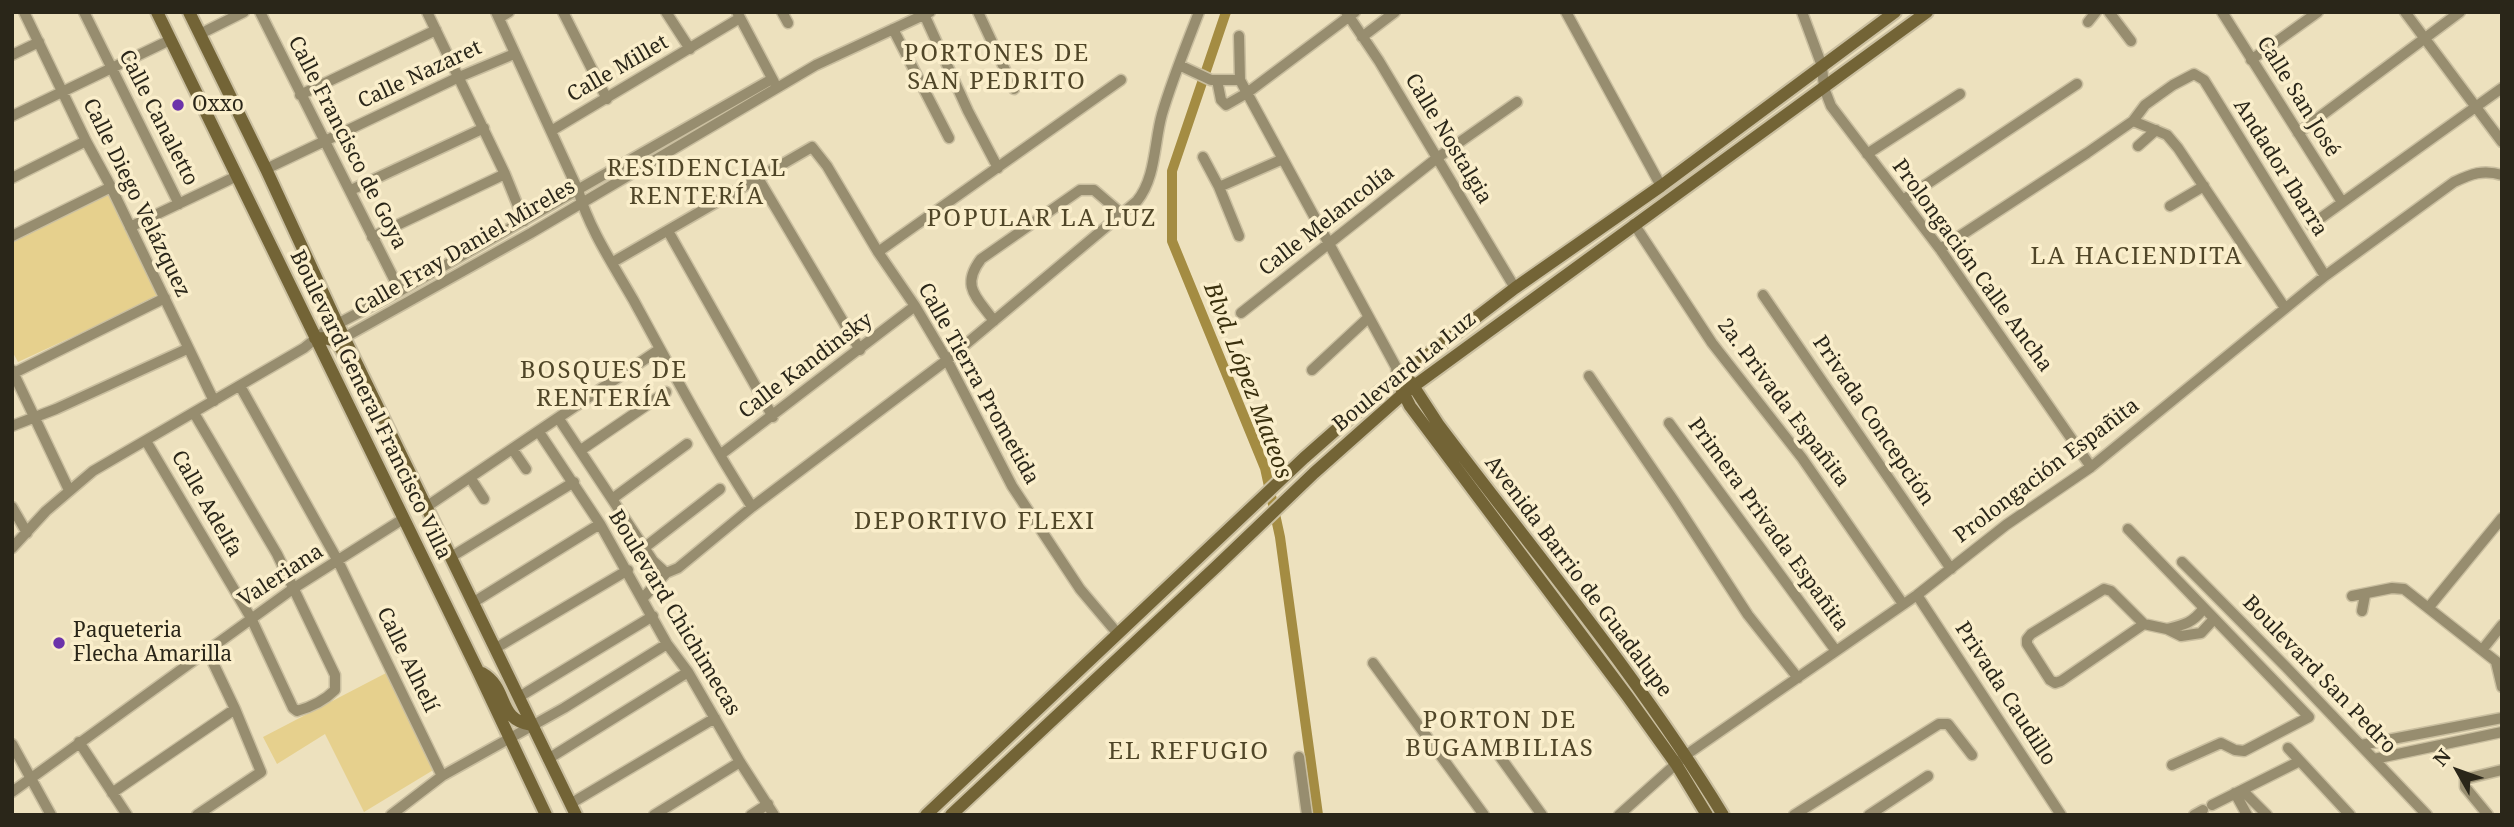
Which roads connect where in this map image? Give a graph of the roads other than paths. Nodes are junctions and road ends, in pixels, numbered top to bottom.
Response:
1 (24, 12) edge
2 (84, 12) edge
3 (157, 12) edge
4 (188, 12) edge
5 (243, 12) edge
6 (260, 12) edge
7 (427, 12) edge
8 (509, 12) edge
9 (563, 12) edge
10 (666, 12) edge
11 (782, 12) edge
12 (978, 12) edge
13 (1199, 12) edge
14 (1395, 12) edge
15 (1566, 12) edge
16 (1802, 12) edge
17 (1895, 12) edge
18 (1927, 12) edge
19 (2096, 12) edge
20 (2109, 12) edge
21 (2222, 12) edge
22 (2318, 12) edge
23 (2405, 12) edge
24 (2460, 12) edge
25 (926, 13) edge
26 (1350, 14) edge
27 (497, 15) edge
28 (738, 15) edge
29 (2088, 22) dead end
30 (788, 23) dead end
31 (893, 29) junction
32 (436, 30) junction
33 (200, 34) junction
34 (1239, 36) dead end
35 (1362, 37) junction
36 (2424, 39) junction
37 (170, 40) junction
38 (2131, 41) dead end
39 (38, 42) junction
40 (690, 50) junction
41 (514, 54) junction
42 (12, 55) edge
43 (2251, 60) junction
44 (1822, 66) junction
45 (1182, 67) junction
46 (111, 69) junction
47 (459, 77) junction
48 (1121, 80) dead end
49 (1214, 80) junction
50 (1240, 80) junction
51 (775, 84) junction
52 (2077, 84) dead end
53 (1824, 88) junction
54 (2502, 88) edge
55 (1014, 89) dead end
56 (62, 92) junction
57 (1247, 93) junction
58 (1960, 94) dead end
59 (300, 95) junction
60 (607, 99) junction
61 (1517, 102) dead end
62 (2475, 107) junction
63 (12, 116) edge
64 (2135, 118) junction
65 (484, 128) junction
66 (2156, 130) junction
67 (551, 131) junction
68 (2298, 133) junction
69 (949, 138) dead end
70 (86, 141) junction
71 (324, 141) junction
72 (2502, 142) edge
73 (2138, 146) dead end
74 (1867, 154) junction
75 (1203, 157) dead end
76 (1437, 158) junction
77 (1283, 159) junction
78 (998, 168) junction
79 (266, 169) junction
80 (505, 174) junction
81 (2502, 175) edge
82 (237, 176) junction
83 (12, 177) edge
84 (758, 178) junction
85 (1661, 186) junction
86 (2204, 186) junction
87 (111, 187) junction
88 (1219, 187) junction
89 (351, 190) junction
90 (578, 190) junction
91 (1903, 200) junction
92 (2342, 202) junction
93 (582, 203) junction
94 (179, 204) junction
95 (2170, 206) dead end
96 (1122, 214) junction
97 (524, 221) junction
98 (1634, 224) junction
99 (2311, 225) dead end
100 (131, 227) junction
101 (668, 231) junction
102 (12, 236) edge
103 (1239, 236) dead end
104 (372, 237) junction
105 (1329, 244) junction
106 (1940, 249) junction
107 (878, 252) junction
108 (612, 262) junction
109 (2325, 276) junction
110 (1515, 288) junction
111 (400, 291) junction
112 (1763, 295) dead end
113 (165, 298) junction
114 (915, 306) junction
115 (2285, 308) junction
116 (1241, 313) dead end
117 (1368, 318) junction
118 (994, 321) junction
119 (338, 325) junction
120 (340, 340) junction
121 (314, 342) junction
122 (187, 349) junction
123 (660, 349) junction
124 (860, 350) junction
125 (947, 360) junction
126 (1312, 370) dead end
127 (13, 371) edge
128 (1399, 372) junction
129 (1589, 376) dead end
130 (240, 386) junction
131 (1408, 390) junction
132 (666, 392) dead end
133 (214, 401) junction
134 (194, 413) junction
135 (773, 416) junction
136 (35, 417) junction
137 (559, 419) junction
138 (1669, 423) dead end
139 (12, 426) edge
140 (539, 432) junction
141 (146, 441) junction
142 (687, 444) dead end
143 (513, 450) junction
144 (580, 450) junction
145 (720, 454) junction
146 (1304, 458) junction
147 (2091, 467) junction
148 (526, 469) dead end
149 (1314, 472) junction
150 (471, 479) junction
151 (574, 482) junction
152 (720, 489) dead end
153 (69, 490) junction
154 (484, 499) dead end
155 (612, 499) junction
156 (12, 507) edge
157 (426, 507) junction
158 (752, 507) junction
159 (2502, 518) edge
160 (403, 519) junction
161 (600, 524) junction
162 (2128, 529) dead end
163 (27, 533) junction
164 (12, 548) edge
165 (644, 548) junction
166 (451, 557) junction
167 (338, 561) junction
168 (2182, 562) dead end
169 (1951, 569) junction
170 (628, 570) junction
171 (666, 573) junction
172 (294, 588) junction
173 (1917, 595) junction
174 (2365, 595) junction
175 (2352, 596) dead end
176 (643, 598) junction
177 (474, 602) junction
178 (1903, 604) junction
179 (2428, 607) junction
180 (2203, 609) junction
181 (2362, 611) dead end
182 (653, 616) junction
183 (251, 618) junction
184 (2213, 620) junction
185 (2240, 621) junction
186 (2144, 624) junction
187 (2502, 625) edge
188 (2168, 629) junction
189 (2226, 633) junction
190 (1118, 634) junction
191 (667, 644) junction
192 (496, 648) junction
193 (207, 650) junction
194 (2482, 650) junction
195 (1836, 651) junction
196 (1373, 663) dead end
197 (2499, 664) edge
198 (478, 671) junction
199 (688, 672) junction
200 (1797, 678) junction
201 (2502, 687) edge
202 (519, 697) junction
203 (235, 709) junction
204 (715, 718) junction
205 (2502, 718) edge
206 (2470, 724) junction
207 (532, 725) junction
208 (2502, 732) edge
209 (509, 737) junction
210 (2473, 738) junction
211 (79, 742) junction
212 (12, 744) edge
213 (2361, 745) junction
214 (1493, 747) dead end
215 (2288, 748) dead end
216 (1972, 754) dead end
217 (1686, 755) junction
218 (1299, 757) dead end
219 (548, 759) junction
220 (2374, 759) junction
221 (2300, 761) junction
222 (740, 762) junction
223 (1676, 764) junction
224 (2172, 765) dead end
225 (2502, 770) edge
226 (442, 776) junction
227 (1928, 776) dead end
228 (30, 779) junction
229 (12, 792) edge
230 (2239, 792) junction
231 (112, 793) junction
232 (768, 804) junction
233 (573, 809) edge
234 (2203, 810) edge
235 (51, 815) edge
236 (127, 815) edge
237 (198, 815) edge
238 (391, 815) edge
239 (546, 815) edge
240 (654, 815) edge
241 (751, 815) edge
242 (774, 815) edge
243 (926, 815) edge
244 (951, 815) edge
245 (1307, 815) edge
246 (1483, 815) edge
247 (1542, 815) edge
248 (1619, 815) edge
249 (1707, 815) edge
250 (1723, 815) edge
251 (1794, 815) edge
252 (1868, 815) edge
253 (2061, 815) edge
254 (2247, 815) edge
255 (2267, 815) edge
256 (2350, 815) edge
257 (2427, 815) edge
258 (2488, 815) edge

1 - 39 street, Calle Diego Velázquez
2 - 46 street, Calle Canaletto
3 - 37 main road, Boulevard General Francisco Villa
4 - 33 main road, Boulevard General Francisco Villa
5 - 33 street
6 - 59 street, Calle Francisco de Goya
7 - 32 street
8 - 27 street
9 - 60 street
10 - 40 street
11 - 30 street
12 - 55 street
13 - 45 street, Boulevard Chichimecas
14 - 35 street
15 - 85 street
16 - 44 street
17 - 44 main road, Boulevard La Luz
18 - 53 main road, Boulevard La Luz
19 - 29 street
20 - 38 street
21 - 43 street, Calle San José
22 - 43 street
23 - 36 street
24 - 36 street
25 - 31 street, Calle Fray Daniel Mireles
25 - 78 street
26 - 35 street, Calle Nostalgia
26 - 57 street
27 - 41 street
28 - 40 street, Calle Millet
28 - 51 street
31 - 51 street, Calle Fray Daniel Mireles
31 - 69 street
32 - 47 street
32 - 59 street
33 - 79 main road, Boulevard General Francisco Villa
34 - 50 street, Avenida Barrio de Guadalupe
35 - 76 street, Calle Nostalgia
36 - 62 street
36 - 68 street
37 - 46 street
37 - 82 main road, Boulevard General Francisco Villa
39 - 42 street
39 - 56 street, Calle Diego Velázquez
40 - 60 street, Calle Millet
41 - 47 street, Calle Nazaret
41 - 67 street
43 - 68 street, Calle San José
44 - 53 street
44 - 85 main road, Boulevard La Luz
45 - 49 street
45 - 96 street, Boulevard Chichimecas
46 - 56 street
46 - 94 street, Calle Canaletto
47 - 65 street
47 - 71 street, Calle Nazaret
48 - 78 street
49 - 50 street
49 - 57 street
50 - 57 street, Avenida Barrio de Guadalupe
51 - 90 street, Calle Fray Daniel Mireles
51 - 93 street, Calle Fray Daniel Mireles
52 - 91 street
53 - 74 street, Prolongación Calle Ancha
53 - 98 main road, Boulevard La Luz
54 - 62 street
56 - 63 street
56 - 70 street, Calle Diego Velázquez
57 - 77 street, Avenida Barrio de Guadalupe
58 - 74 street
59 - 71 street, Calle Francisco de Goya
60 - 67 street, Calle Millet
61 - 76 street, Calle Melancolía
62 - 72 street
62 - 92 street
64 - 66 street
64 - 106 street
64 - 109 street, Andador Ibarra
65 - 80 street
65 - 89 street
66 - 73 street
66 - 86 street
67 - 90 street
68 - 92 street, Calle San José
70 - 83 street
70 - 87 street, Calle Diego Velázquez
71 - 79 street, Calle Nazaret
71 - 89 street, Calle Francisco de Goya
74 - 91 street, Prolongación Calle Ancha
75 - 88 street
76 - 105 street, Calle Melancolía
76 - 110 street, Calle Nostalgia
77 - 88 street
77 - 105 street, Avenida Barrio de Guadalupe
78 - 107 street
79 - 119 main road, Boulevard General Francisco Villa
80 - 97 street
80 - 104 street
81 - 109 street, Prolongación Españita
82 - 94 street
82 - 121 main road, Boulevard General Francisco Villa
84 - 101 street
84 - 107 street, Calle Tierra Prometida
84 - 124 street
85 - 110 main road, Boulevard La Luz
86 - 95 street
86 - 115 street
87 - 100 street, Calle Diego Velázquez
87 - 102 street
88 - 103 street
89 - 104 street, Calle Francisco de Goya
90 - 93 street
90 - 97 street, Calle Fray Daniel Mireles
91 - 106 street, Prolongación Calle Ancha
92 - 99 street
93 - 108 street
93 - 120 street, Calle Fray Daniel Mireles
94 - 100 street
96 - 118 street, Boulevard Chichimecas
96 - 118 street
97 - 111 street, Calle Fray Daniel Mireles
98 - 131 main road, Boulevard La Luz
98 - 178 street, 2a. Privada Españita
100 - 113 street, Calle Diego Velázquez
101 - 108 street
101 - 135 street
104 - 111 street, Calle Francisco de Goya
105 - 116 street, Calle Melancolía
105 - 117 street, Avenida Barrio de Guadalupe
106 - 147 street, Prolongación Calle Ancha
107 - 114 street, Calle Tierra Prometida
108 - 123 street
109 - 115 street, Prolongación Españita
110 - 128 main road, Boulevard La Luz
111 - 119 street, Calle Fray Daniel Mireles
112 - 169 street, Privada Concepción
113 - 122 street, Calle Diego Velázquez
113 - 127 street
114 - 124 street, Calle Kandinsky
114 - 125 street, Calle Tierra Prometida
115 - 147 street, Prolongación Españita
117 - 126 street
117 - 128 street, Avenida Barrio de Guadalupe
118 - 125 street, Boulevard Chichimecas
119 - 120 main road, Boulevard General Francisco Villa
119 - 121 street, Calle Fray Daniel Mireles
120 - 121 main road
120 - 157 main road, Boulevard General Francisco Villa
121 - 130 street, Calle Fray Daniel Mireles
121 - 160 main road, Boulevard General Francisco Villa
122 - 133 street, Calle Diego Velázquez
122 - 136 street
123 - 137 street
123 - 145 street
124 - 135 street, Calle Kandinsky
125 - 158 street, Boulevard Chichimecas
125 - 190 street, Calle Tierra Prometida
127 - 136 street
128 - 131 main road, Avenida Barrio de Guadalupe
128 - 146 main road, Boulevard La Luz
129 - 200 street
130 - 133 street, Calle Fray Daniel Mireles
130 - 167 street, Calle Alhelí
131 - 149 main road, Boulevard La Luz
131 - 217 main road, Avenida Barrio de Guadalupe
131 - 223 main road, Avenida Barrio de Guadalupe
132 - 144 street
133 - 134 street, Calle Fray Daniel Mireles
134 - 141 street, Calle Fray Daniel Mireles
134 - 172 street
135 - 145 street, Calle Kandinsky
136 - 139 street
136 - 153 street
137 - 140 street
137 - 144 street, Boulevard Chichimecas
138 - 195 street, Primera Privada Españita
140 - 143 street
140 - 151 street, Boulevard Chichimecas
141 - 153 street, Calle Fray Daniel Mireles
141 - 183 street, Calle Adelfa
142 - 155 street
143 - 148 street
143 - 150 street
144 - 155 street, Boulevard Chichimecas
145 - 158 street
146 - 149 main road
146 - 190 main road, Boulevard La Luz
147 - 169 street, Prolongación Españita
149 - 244 main road, Boulevard La Luz
150 - 154 street
150 - 157 street
151 - 161 street, Boulevard Chichimecas
151 - 166 street
152 - 165 street
153 - 163 street, Calle Fray Daniel Mireles
155 - 165 street, Boulevard Chichimecas
156 - 163 street
157 - 166 main road, Boulevard General Francisco Villa
158 - 171 street, Boulevard Chichimecas
159 - 179 street
160 - 167 street, Valeriana
160 - 198 main road, Boulevard General Francisco Villa
161 - 170 street, Boulevard Chichimecas
161 - 177 street
162 - 180 street, Boulevard San Pedro
163 - 164 street, Calle Fray Daniel Mireles
165 - 171 street, Boulevard Chichimecas
166 - 177 main road, Boulevard General Francisco Villa
167 - 172 street, Valeriana
167 - 226 street, Calle Alhelí
168 - 185 street, Boulevard San Pedro
169 - 173 street, Prolongación Españita
170 - 176 street, Boulevard Chichimecas
170 - 192 street
171 - 176 street
172 - 183 street, Valeriana
172 - 183 street, Calle Adelfa
173 - 178 street, Prolongación Españita
173 - 253 street, Privada Caudillo
174 - 175 street
174 - 179 street
174 - 181 street
176 - 182 street, Boulevard Chichimecas
177 - 192 main road, Boulevard General Francisco Villa
178 - 195 street, Prolongación Españita
179 - 194 street
180 - 184 street, Boulevard San Pedro
180 - 188 street
182 - 191 street, Boulevard Chichimecas
182 - 202 street
183 - 193 street, Valeriana
184 - 188 street
184 - 189 street, Boulevard San Pedro
185 - 189 street
185 - 213 street, Boulevard San Pedro
186 - 186 street
186 - 188 street
187 - 194 street
189 - 224 street, Boulevard San Pedro
190 - 243 main road, Boulevard La Luz
191 - 199 street, Boulevard Chichimecas
191 - 207 street
192 - 202 main road, Boulevard General Francisco Villa
193 - 203 street
193 - 211 street, Valeriana
194 - 197 street
195 - 200 street, Prolongación Españita
196 - 246 street
197 - 201 street
198 - 207 main road
198 - 209 main road, Boulevard General Francisco Villa
199 - 204 street, Boulevard Chichimecas
199 - 219 street
200 - 217 street, Prolongación Españita
202 - 207 main road, Boulevard General Francisco Villa
203 - 231 street
203 - 237 street
204 - 222 street, Boulevard Chichimecas
204 - 233 street
205 - 206 street
206 - 210 street
206 - 213 street
207 - 209 street
207 - 219 main road, Boulevard General Francisco Villa
208 - 210 street
209 - 226 street
209 - 239 main road, Boulevard General Francisco Villa
210 - 220 street
211 - 228 street, Valeriana
211 - 231 street
212 - 228 street
213 - 220 street, Boulevard San Pedro
214 - 247 street
215 - 221 street
216 - 251 street
217 - 223 street, Prolongación Españita
217 - 250 main road, Avenida Barrio de Guadalupe
218 - 245 street
219 - 233 main road, Boulevard General Francisco Villa
220 - 257 street, Boulevard San Pedro
221 - 230 street
221 - 256 street
222 - 232 street, Boulevard Chichimecas
222 - 240 street
223 - 248 street, Prolongación Españita
223 - 249 main road, Avenida Barrio de Guadalupe
225 - 258 street
226 - 238 street
227 - 252 street
228 - 229 street, Valeriana
228 - 235 street
230 - 234 street
230 - 254 street
230 - 255 street
231 - 236 street
232 - 241 street
232 - 242 street, Boulevard Chichimecas

